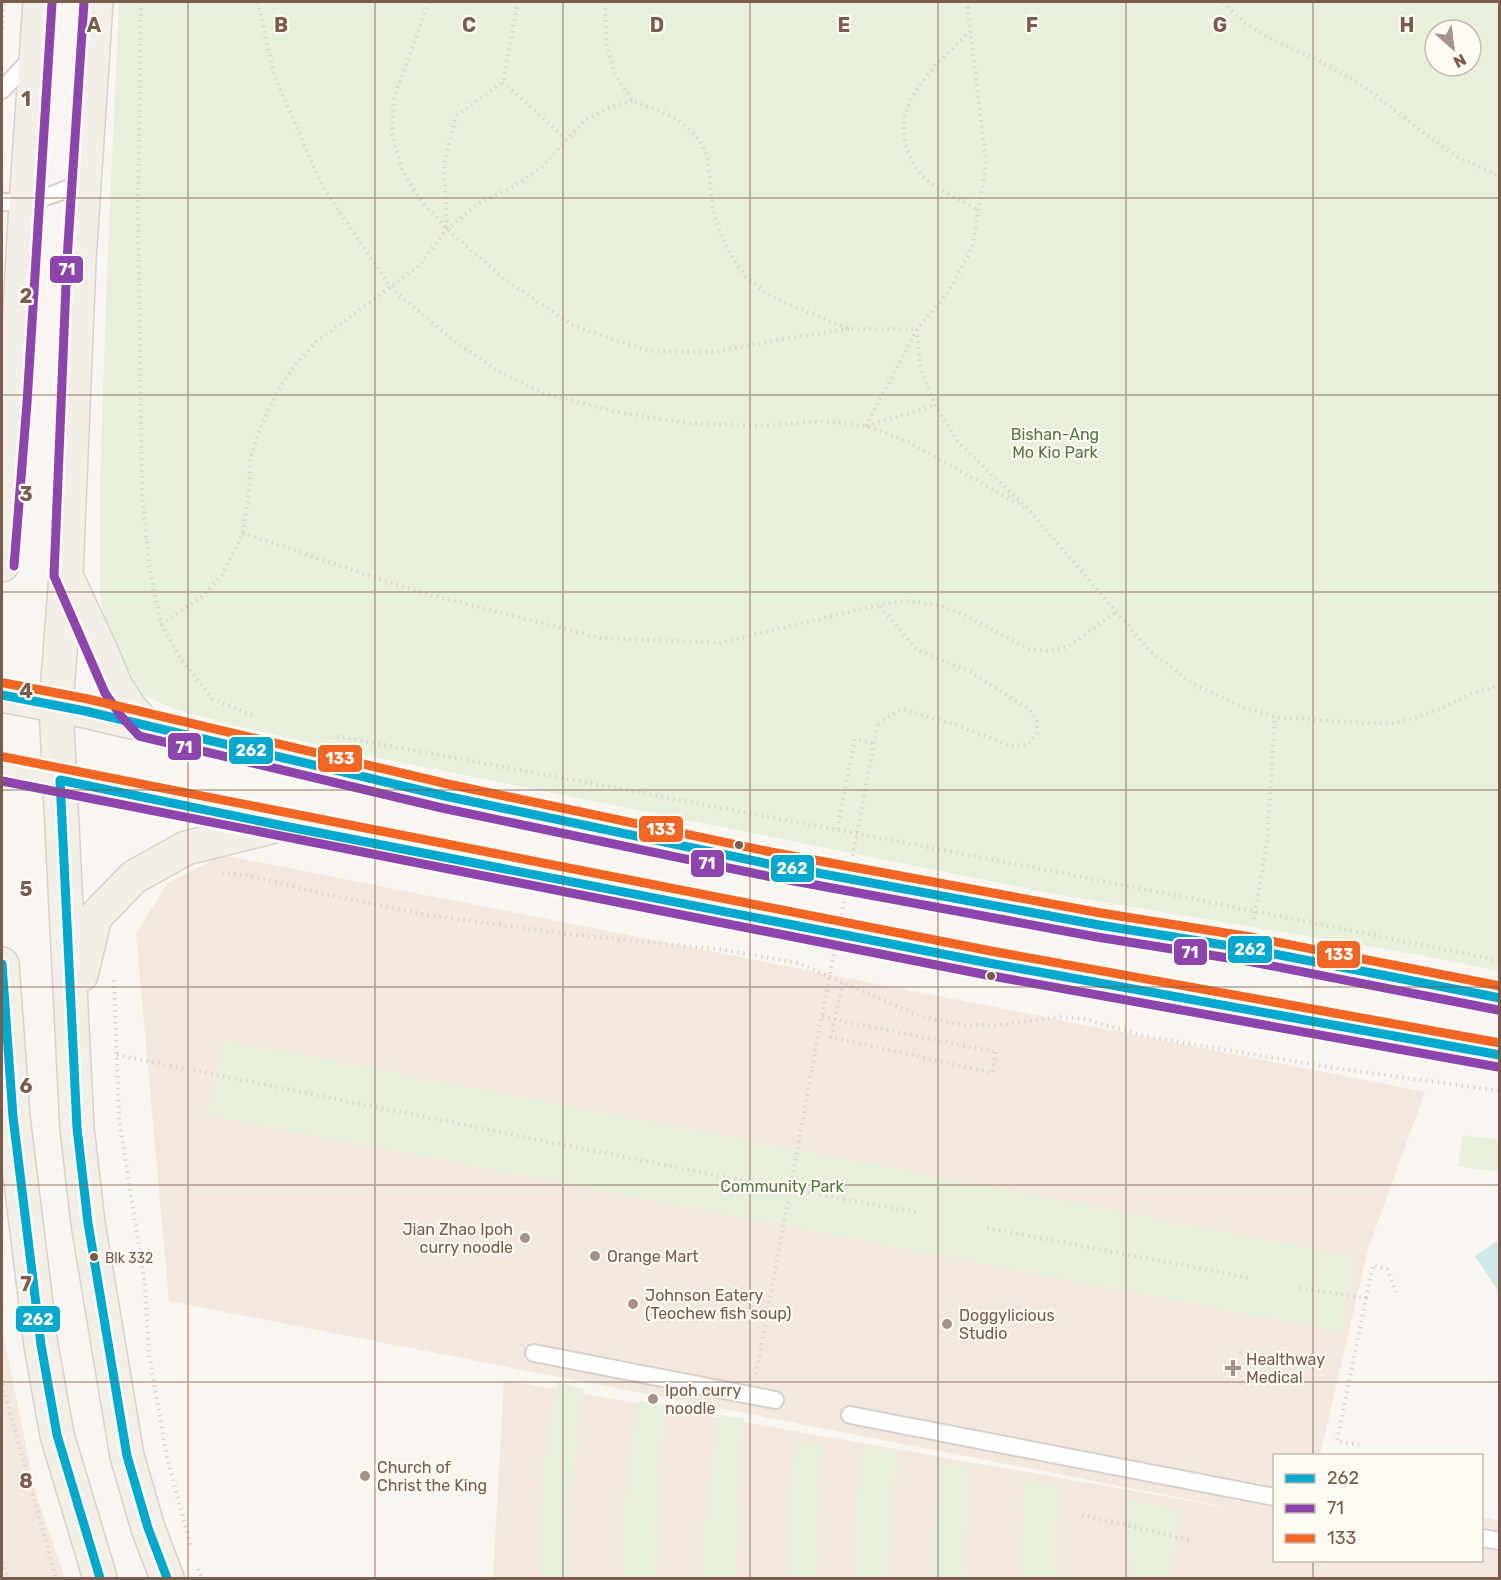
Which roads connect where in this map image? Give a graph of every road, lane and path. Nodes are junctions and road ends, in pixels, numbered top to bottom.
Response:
1 (4, 2) edge
2 (40, 2) edge
3 (96, 2) edge
4 (141, 2) edge
5 (258, 2) edge
6 (429, 2) edge
7 (518, 2) edge
8 (605, 2) edge
9 (967, 2) edge
10 (1223, 2) edge
11 (970, 31) junction
12 (2, 35) edge
13 (38, 52) junction
14 (503, 82) junction
15 (2, 90) edge
16 (633, 102) junction
17 (566, 139) junction
18 (1500, 176) edge
19 (84, 182) junction
20 (14, 202) edge
21 (978, 210) junction
22 (447, 229) junction
23 (391, 288) junction
24 (849, 329) junction
25 (916, 329) junction
26 (935, 405) junction
27 (866, 426) junction
28 (7, 439) edge
29 (1029, 510) junction
30 (243, 533) junction
31 (2, 565) edge
32 (66, 575) junction
33 (878, 605) junction
34 (1117, 611) junction
35 (162, 624) junction
36 (1500, 685) edge
37 (2, 695) edge
38 (56, 706) junction
39 (1275, 717) junction
40 (260, 719) dead end
41 (146, 726) junction
42 (327, 734) dead end
43 (874, 744) junction
44 (2, 769) edge
45 (60, 780) junction
46 (279, 825) junction
47 (837, 829) junction
48 (221, 873) dead end
49 (1256, 911) junction
50 (1249, 949) junction
51 (1500, 961) edge
52 (2, 964) edge
53 (113, 971) dead end
54 (843, 983) junction
55 (1500, 998) edge
56 (72, 1013) junction
57 (822, 1017) junction
58 (117, 1055) junction
59 (1500, 1055) edge
60 (1500, 1091) edge
61 (11, 1168) edge
62 (792, 1178) dead end
63 (779, 1188) dead end
64 (802, 1192) dead end
65 (788, 1201) dead end
66 (917, 1212) dead end
67 (987, 1228) dead end
68 (1251, 1278) dead end
69 (1300, 1287) dead end
70 (1396, 1292) dead end
71 (1366, 1298) junction
72 (534, 1353) dead end
73 (2, 1384) edge
74 (752, 1395) junction
75 (775, 1400) dead end
76 (850, 1415) dead end
77 (1359, 1445) dead end
78 (1273, 1497) edge
79 (1082, 1515) dead end
80 (1483, 1538) edge
81 (1190, 1540) dead end
82 (1500, 1541) edge
83 (192, 1549) dead end
84 (195, 1559) dead end
85 (2, 1562) edge
86 (8, 1578) edge
87 (56, 1578) edge
88 (100, 1578) edge
89 (167, 1578) edge
90 (202, 1578) edge

1 - 12 path
2 - 13 main road
3 - 19 main road
4 - 35 path
5 - 23 path
6 - 22 path
7 - 14 path
8 - 16 path
9 - 11 path
10 - 18 path
11 - 21 path
11 - 21 path
13 - 15 lane
13 - 20 main road
14 - 17 path
14 - 22 path
16 - 17 path
16 - 24 path
17 - 22 path
19 - 20 lane
19 - 32 main road
20 - 28 main road
21 - 25 path
22 - 23 path
22 - 24 path
23 - 27 path
23 - 30 path
24 - 25 path
25 - 26 path
25 - 27 path
26 - 27 path
26 - 29 path
27 - 29 path
28 - 31 main road
29 - 34 path
30 - 33 path
30 - 35 path
32 - 38 main road
32 - 41 main road
33 - 34 path
33 - 43 path, bridge
34 - 39 path
35 - 40 path
36 - 39 path
37 - 38 main road
38 - 41 main road
38 - 45 main road
39 - 49 path
41 - 50 main road
42 - 47 path
43 - 47 path
43 - 57 path, bridge
44 - 45 main road
45 - 46 main road
45 - 56 main road
46 - 56 main road
46 - 59 main road
47 - 49 path
48 - 54 path
49 - 50 path
49 - 51 path
50 - 55 main road
52 - 61 main road
53 - 58 path
54 - 57 path, bridge
54 - 60 path
56 - 89 main road
57 - 62 path, bridge
58 - 63 path
58 - 83 path
61 - 88 main road
64 - 66 path
65 - 74 path
67 - 68 path
69 - 71 path
70 - 71 path
71 - 77 path
72 - 74 lane
73 - 87 path
74 - 75 lane
76 - 78 lane
79 - 81 path
80 - 82 lane
84 - 90 path
85 - 86 path

